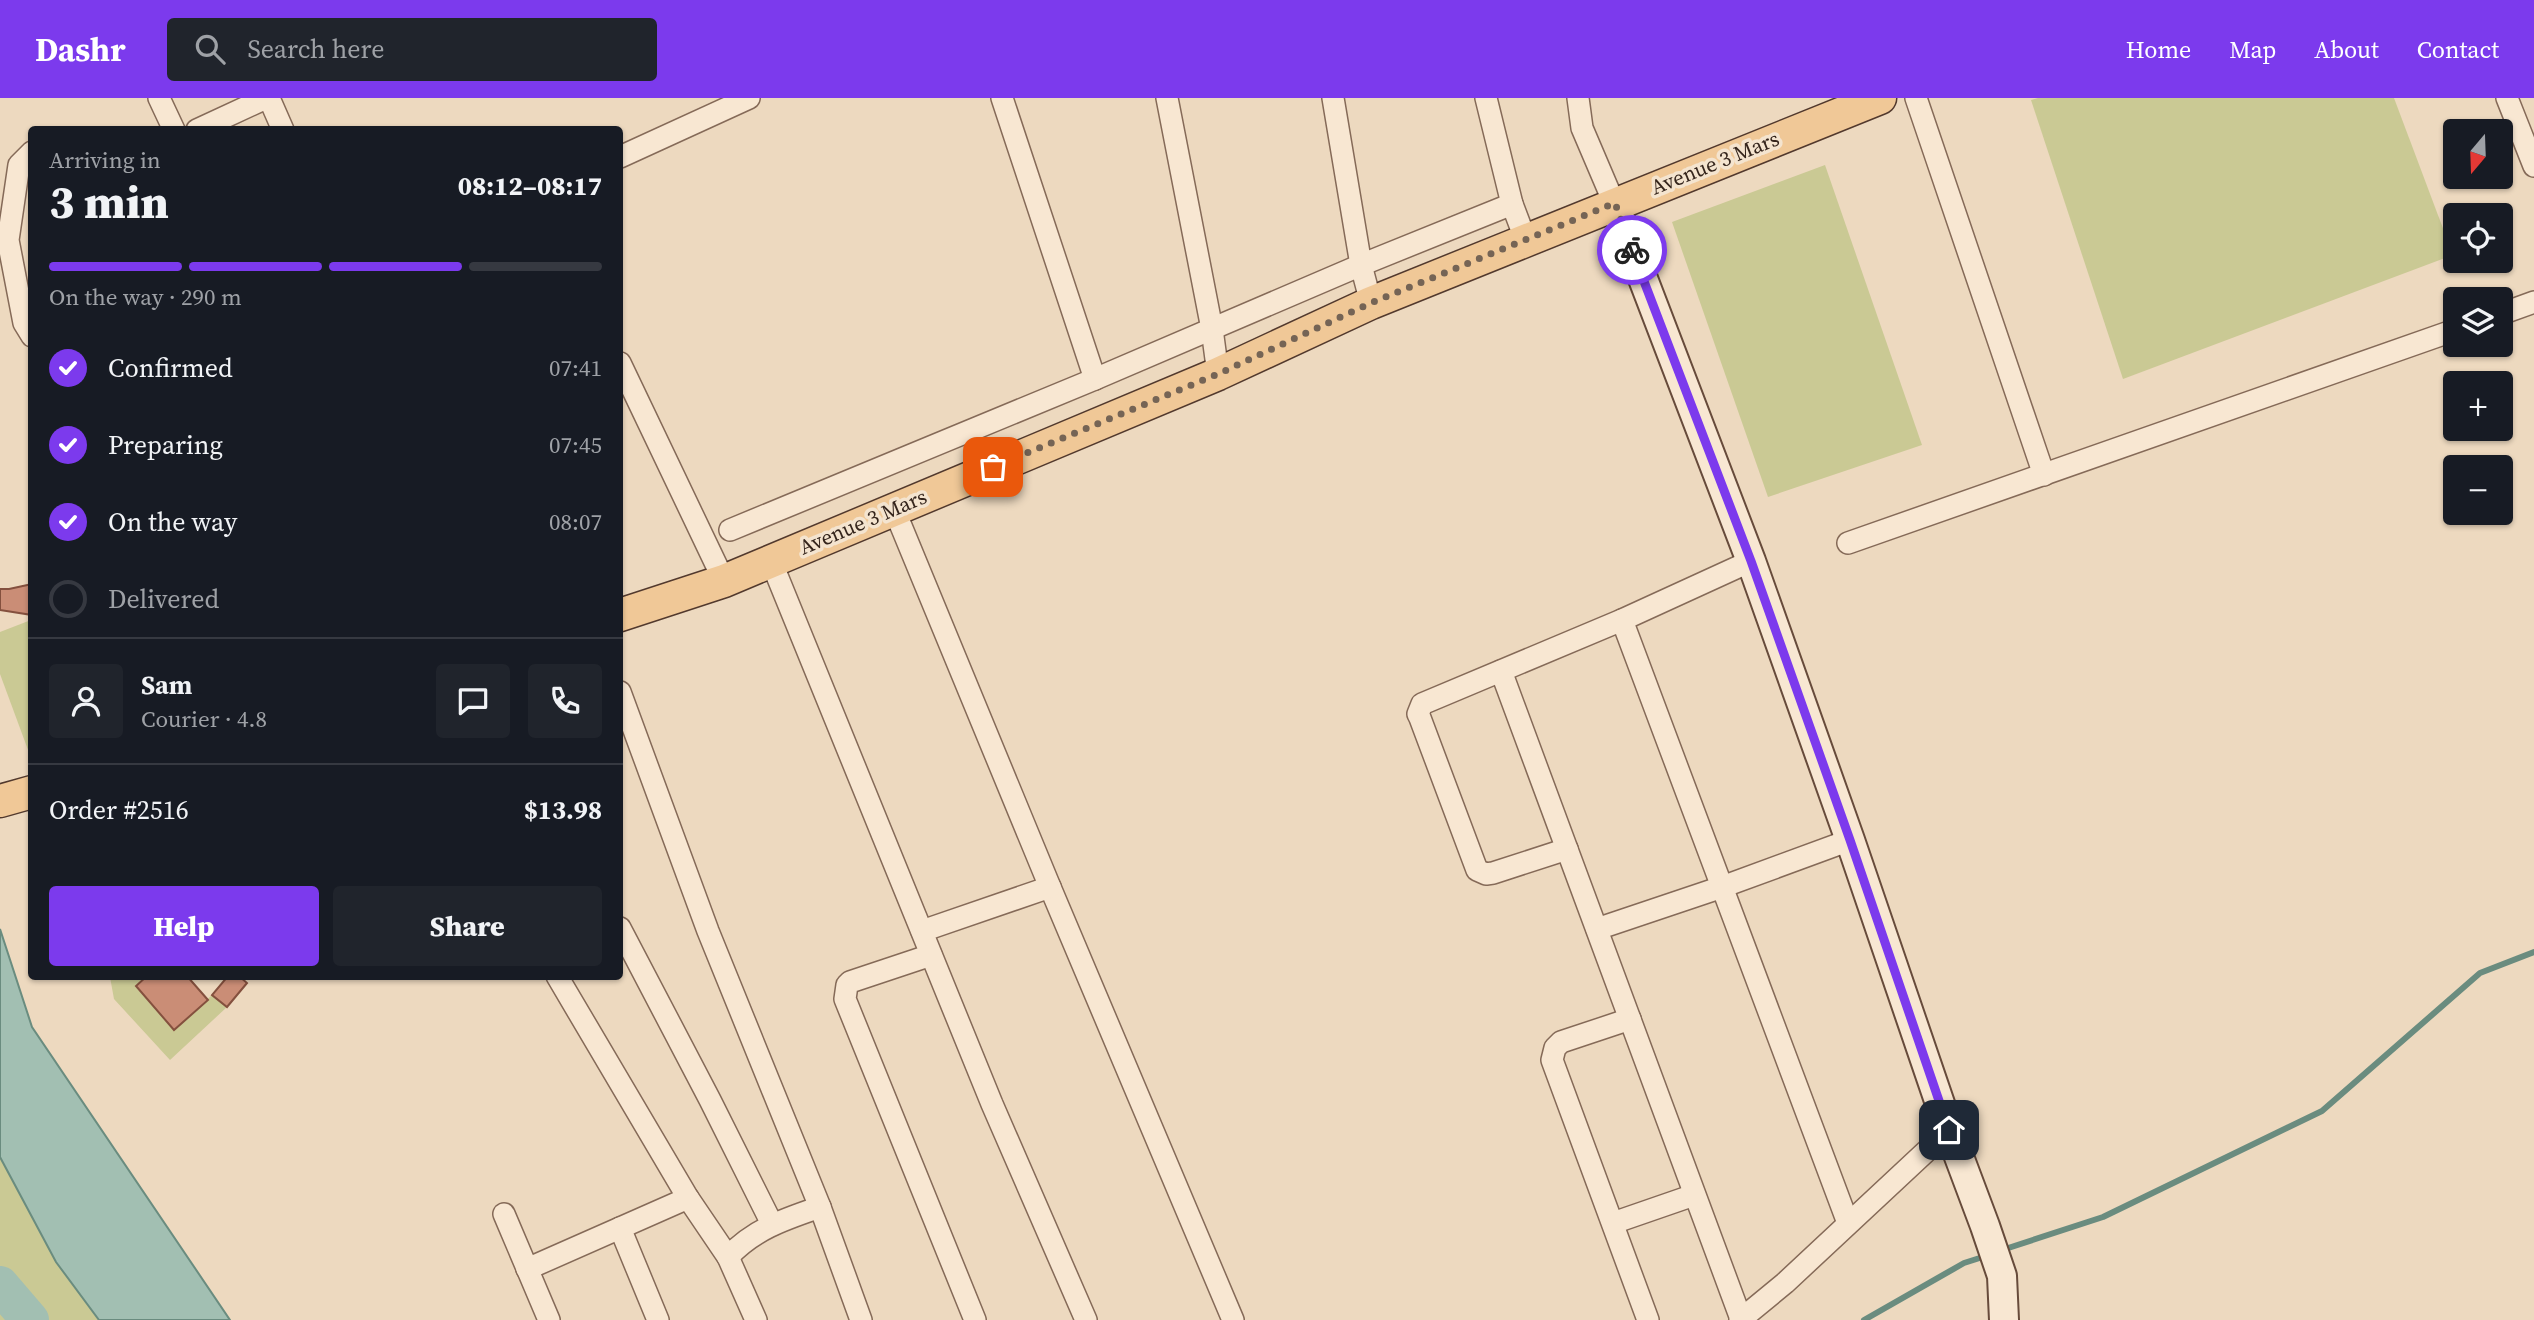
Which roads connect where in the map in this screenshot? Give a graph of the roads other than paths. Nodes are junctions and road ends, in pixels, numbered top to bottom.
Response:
1 (159, 98) edge
2 (267, 98) edge
3 (749, 98) edge
4 (1002, 98) edge
5 (1167, 98) edge
6 (1333, 98) edge
7 (1486, 98) edge
8 (1578, 98) edge
9 (1880, 98) edge
10 (1916, 98) edge
11 (2507, 98) edge
12 (172, 126) edge
13 (206, 126) edge
14 (281, 126) edge
15 (623, 156) edge
16 (2534, 166) edge
17 (27, 167) edge
18 (1615, 203) junction
19 (1512, 204) junction
20 (1526, 241) junction
21 (1361, 265) junction
22 (2534, 302) edge
23 (1371, 303) junction
24 (2513, 310) edge
25 (1212, 329) junction
26 (28, 330) edge
27 (2443, 334) edge
28 (623, 369) edge
29 (1218, 374) junction
30 (1095, 379) junction
31 (2044, 475) junction
32 (894, 509) junction
33 (730, 530) dead end
34 (1848, 543) dead end
35 (771, 561) junction
36 (1751, 561) junction
37 (723, 581) junction
38 (623, 614) edge
39 (1622, 620) junction
40 (1501, 671) junction
41 (623, 700) edge
42 (1850, 840) junction
43 (1567, 849) junction
44 (1050, 887) junction
45 (1722, 887) junction
46 (1597, 929) junction
47 (922, 931) junction
48 (623, 934) edge
49 (931, 955) junction
50 (559, 980) edge
51 (1630, 1019) junction
52 (1949, 1130) junction
53 (1694, 1195) junction
54 (688, 1198) junction
55 (820, 1207) junction
56 (504, 1214) dead end
57 (1612, 1223) junction
58 (1848, 1223) junction
59 (772, 1224) junction
60 (620, 1228) junction
61 (728, 1257) junction
62 (527, 1269) junction
63 (1740, 1319) edge
64 (549, 1320) edge
65 (658, 1320) edge
66 (756, 1320) edge
67 (861, 1320) edge
68 (975, 1320) edge
69 (1086, 1320) edge
70 (1233, 1320) edge
71 (1648, 1320) edge
72 (2004, 1320) edge

1 - 12 street
2 - 13 street
2 - 14 street
3 - 15 street
4 - 30 street
5 - 25 street
6 - 21 street
7 - 19 street
8 - 18 street
9 - 18 main road, Avenue 3 Mars
10 - 31 street
11 - 16 street
17 - 26 street
18 - 20 main road, Avenue 3 Mars
18 - 36 street
19 - 20 street
19 - 21 street
20 - 23 main road, Avenue 3 Mars
21 - 23 street
21 - 25 street
22 - 24 street
23 - 29 main road, Avenue 3 Mars
25 - 29 street
25 - 30 street
27 - 31 street
28 - 37 street
29 - 32 main road, Avenue 3 Mars
30 - 33 street
31 - 34 street
32 - 35 main road, Avenue 3 Mars
32 - 44 street
35 - 37 main road, Avenue 3 Mars
35 - 47 street
36 - 39 street
36 - 42 street
37 - 38 main road, Avenue 3 Mars
39 - 40 street
39 - 45 street
40 - 43 street
40 - 43 street
41 - 55 street
42 - 45 street
42 - 52 street
43 - 46 street
44 - 47 street
44 - 70 street
45 - 46 street
45 - 58 street
46 - 51 street
47 - 49 street
48 - 59 street
49 - 68 street
49 - 69 street
50 - 54 street
51 - 53 street
51 - 57 street
52 - 58 street
52 - 72 street
53 - 57 street
53 - 63 street
54 - 60 street
54 - 61 street
55 - 59 street
55 - 67 street
56 - 62 street
57 - 71 street
58 - 63 street
59 - 61 street
60 - 62 street
60 - 65 street
61 - 66 street
62 - 64 street

